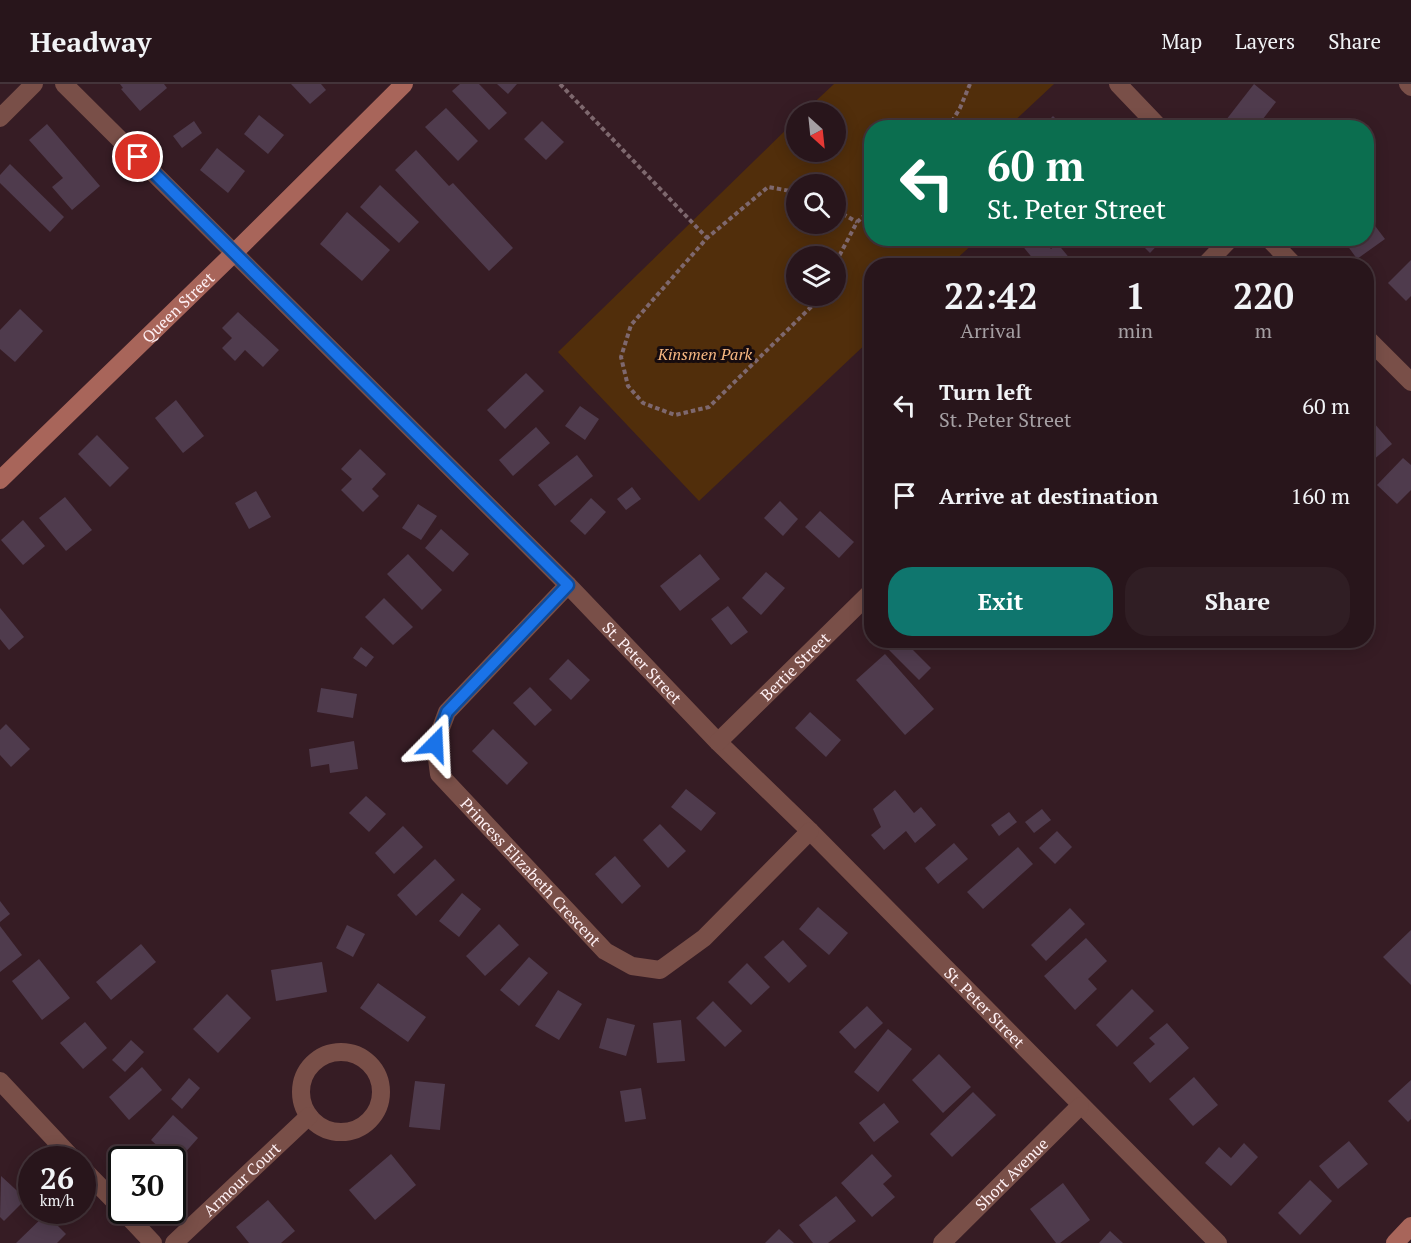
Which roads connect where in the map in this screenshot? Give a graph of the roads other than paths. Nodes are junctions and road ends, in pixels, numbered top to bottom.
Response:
1 (34, 84) edge
2 (64, 84) edge
3 (404, 84) edge
4 (1118, 84) edge
5 (0, 118) edge
6 (1152, 120) edge
7 (1223, 246) edge
8 (1276, 246) edge
9 (234, 253) junction
10 (1212, 258) edge
11 (1287, 258) edge
12 (1374, 345) edge
13 (1411, 382) edge
14 (0, 480) edge
15 (568, 585) junction
16 (864, 599) edge
17 (718, 742) junction
18 (810, 831) junction
19 (0, 1081) edge
20 (1080, 1106) junction
21 (309, 1116) junction
22 (61, 1146) edge
23 (96, 1183) edge
24 (108, 1195) edge
25 (135, 1224) edge
26 (1411, 1226) edge
27 (153, 1243) edge
28 (174, 1243) edge
29 (942, 1243) edge
30 (1218, 1243) edge
31 (1395, 1243) edge

1 - 5 street
2 - 9 street, St. Peter Street
3 - 9 main road, Queen Street
4 - 6 street
7 - 10 street
8 - 11 street
9 - 14 main road, Queen Street
9 - 15 street, St. Peter Street
12 - 13 street
15 - 17 street, St. Peter Street
15 - 18 street, Princess Elizabeth Crescent
16 - 17 street, Bertie Street
17 - 18 street, St. Peter Street
18 - 20 street, St. Peter Street
19 - 22 street
20 - 29 street, Short Avenue
20 - 30 street, St. Peter Street
21 - 21 street
21 - 28 street, Armour Court
23 - 24 street
25 - 27 street
26 - 31 main road

